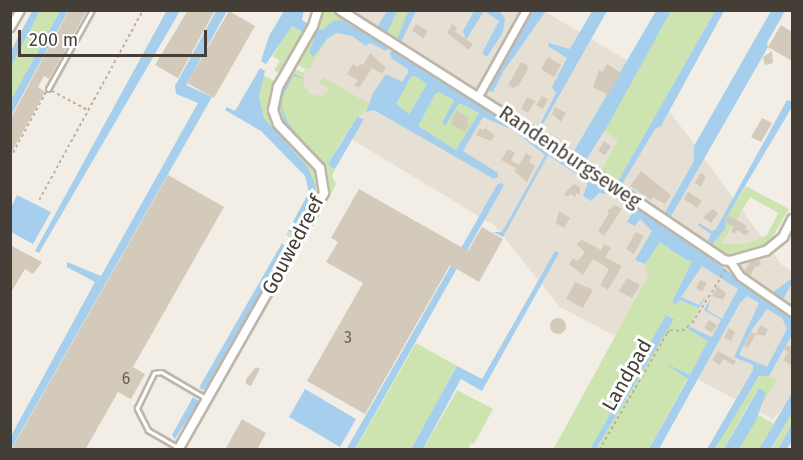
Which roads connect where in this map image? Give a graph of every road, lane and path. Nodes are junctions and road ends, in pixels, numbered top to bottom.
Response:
1 (20, 10) edge
2 (92, 10) edge
3 (144, 10) edge
4 (318, 10) edge
5 (340, 10) edge
6 (526, 10) edge
7 (10, 27) edge
8 (48, 89) junction
9 (478, 96) junction
10 (88, 111) junction
11 (10, 158) edge
12 (39, 200) dead end
13 (792, 219) edge
14 (728, 265) junction
15 (792, 312) edge
16 (207, 399) junction
17 (178, 449) edge
18 (599, 450) edge

1 - 7 street
2 - 8 lane
3 - 10 path
4 - 16 street, Gouwedreef
5 - 9 street, Randenburgseweg
6 - 9 street
8 - 10 path
8 - 11 path
9 - 14 street, Randenburgseweg
10 - 12 path
13 - 14 street
14 - 15 street, Randenburgseweg
14 - 18 path, Landpad
16 - 17 street, Gouwedreef
16 - 17 lane

